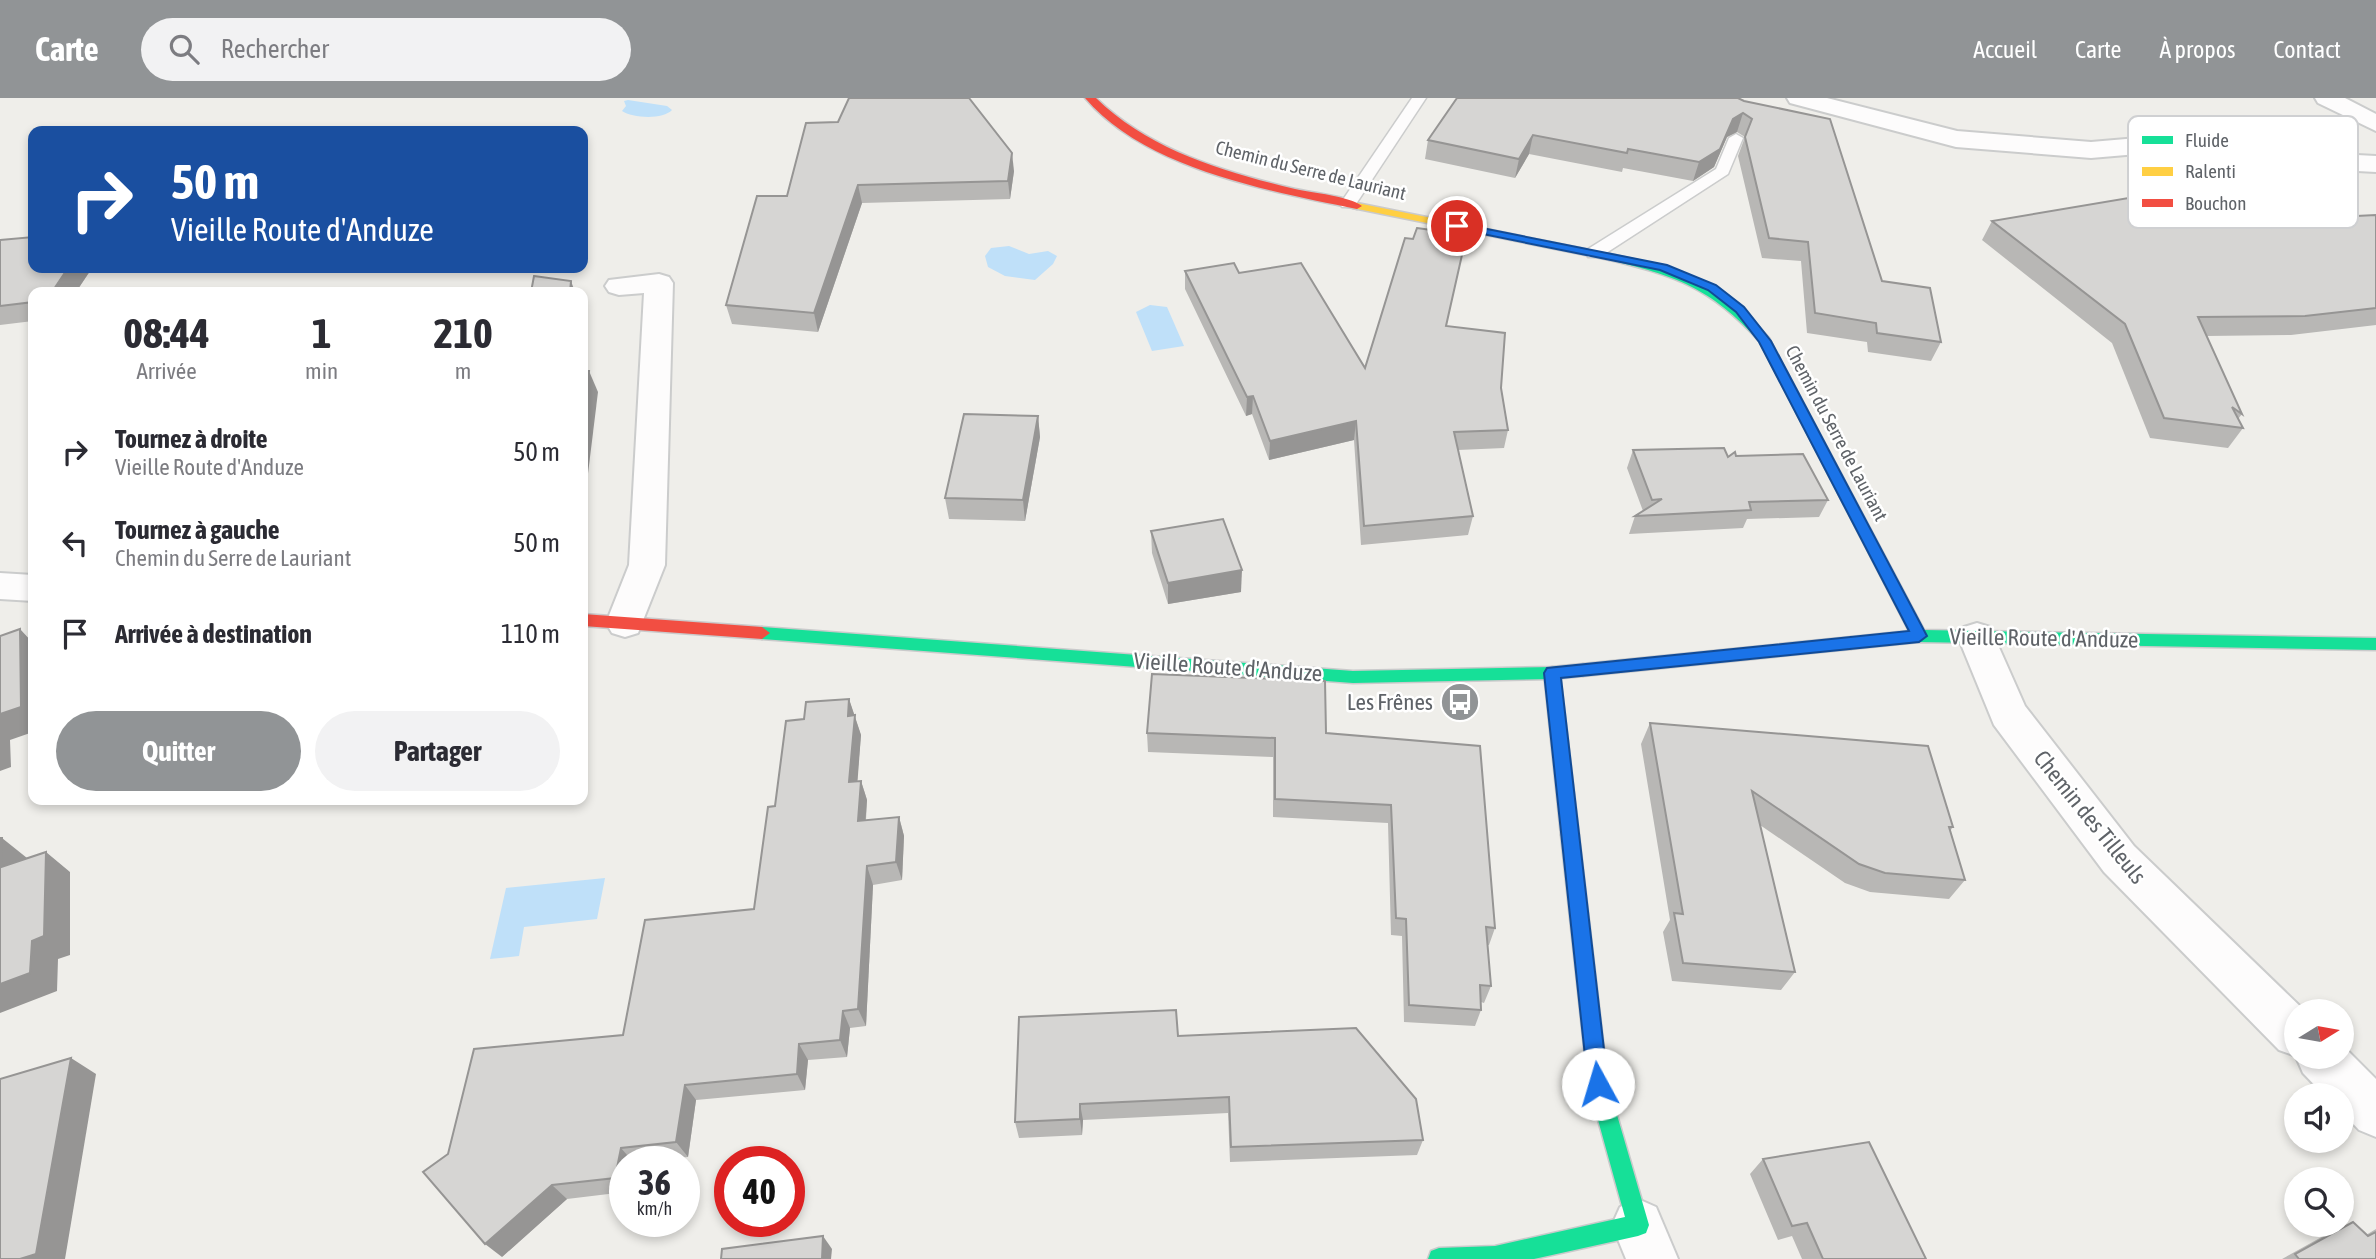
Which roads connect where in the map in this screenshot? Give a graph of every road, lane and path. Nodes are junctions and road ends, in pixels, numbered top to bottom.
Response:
1 (1090, 98) edge
2 (1419, 98) edge
3 (1799, 98) edge
4 (2327, 98) edge
5 (2376, 124) edge
6 (1736, 138) edge
7 (2128, 147) edge
8 (2358, 163) edge
9 (2376, 164) edge
10 (1348, 204) junction
11 (1594, 253) junction
12 (619, 286) dead end
13 (0, 586) edge
14 (28, 588) edge
15 (588, 621) edge
16 (625, 623) junction
17 (1919, 636) junction
18 (1977, 637) junction
19 (2376, 644) edge
20 (1552, 673) junction
21 (2284, 1022) edge
22 (2332, 1069) edge
23 (2376, 1113) edge
24 (1645, 1242) edge
25 (1439, 1259) edge

1 - 10 street, Chemin du Serre de Lauriant
2 - 10 lane
3 - 7 street
4 - 5 street
6 - 11 lane
8 - 9 street
10 - 11 street, Chemin du Serre de Lauriant
11 - 17 street, Chemin du Serre de Lauriant
12 - 16 street
13 - 14 street
15 - 16 street, Vieille Route d'Anduze
16 - 20 street, Vieille Route d'Anduze
17 - 18 street, Vieille Route d'Anduze
17 - 20 street, Vieille Route d'Anduze
18 - 19 street, Vieille Route d'Anduze
18 - 21 street, Chemin des Tilleuls
20 - 24 street
22 - 23 street
24 - 25 street

